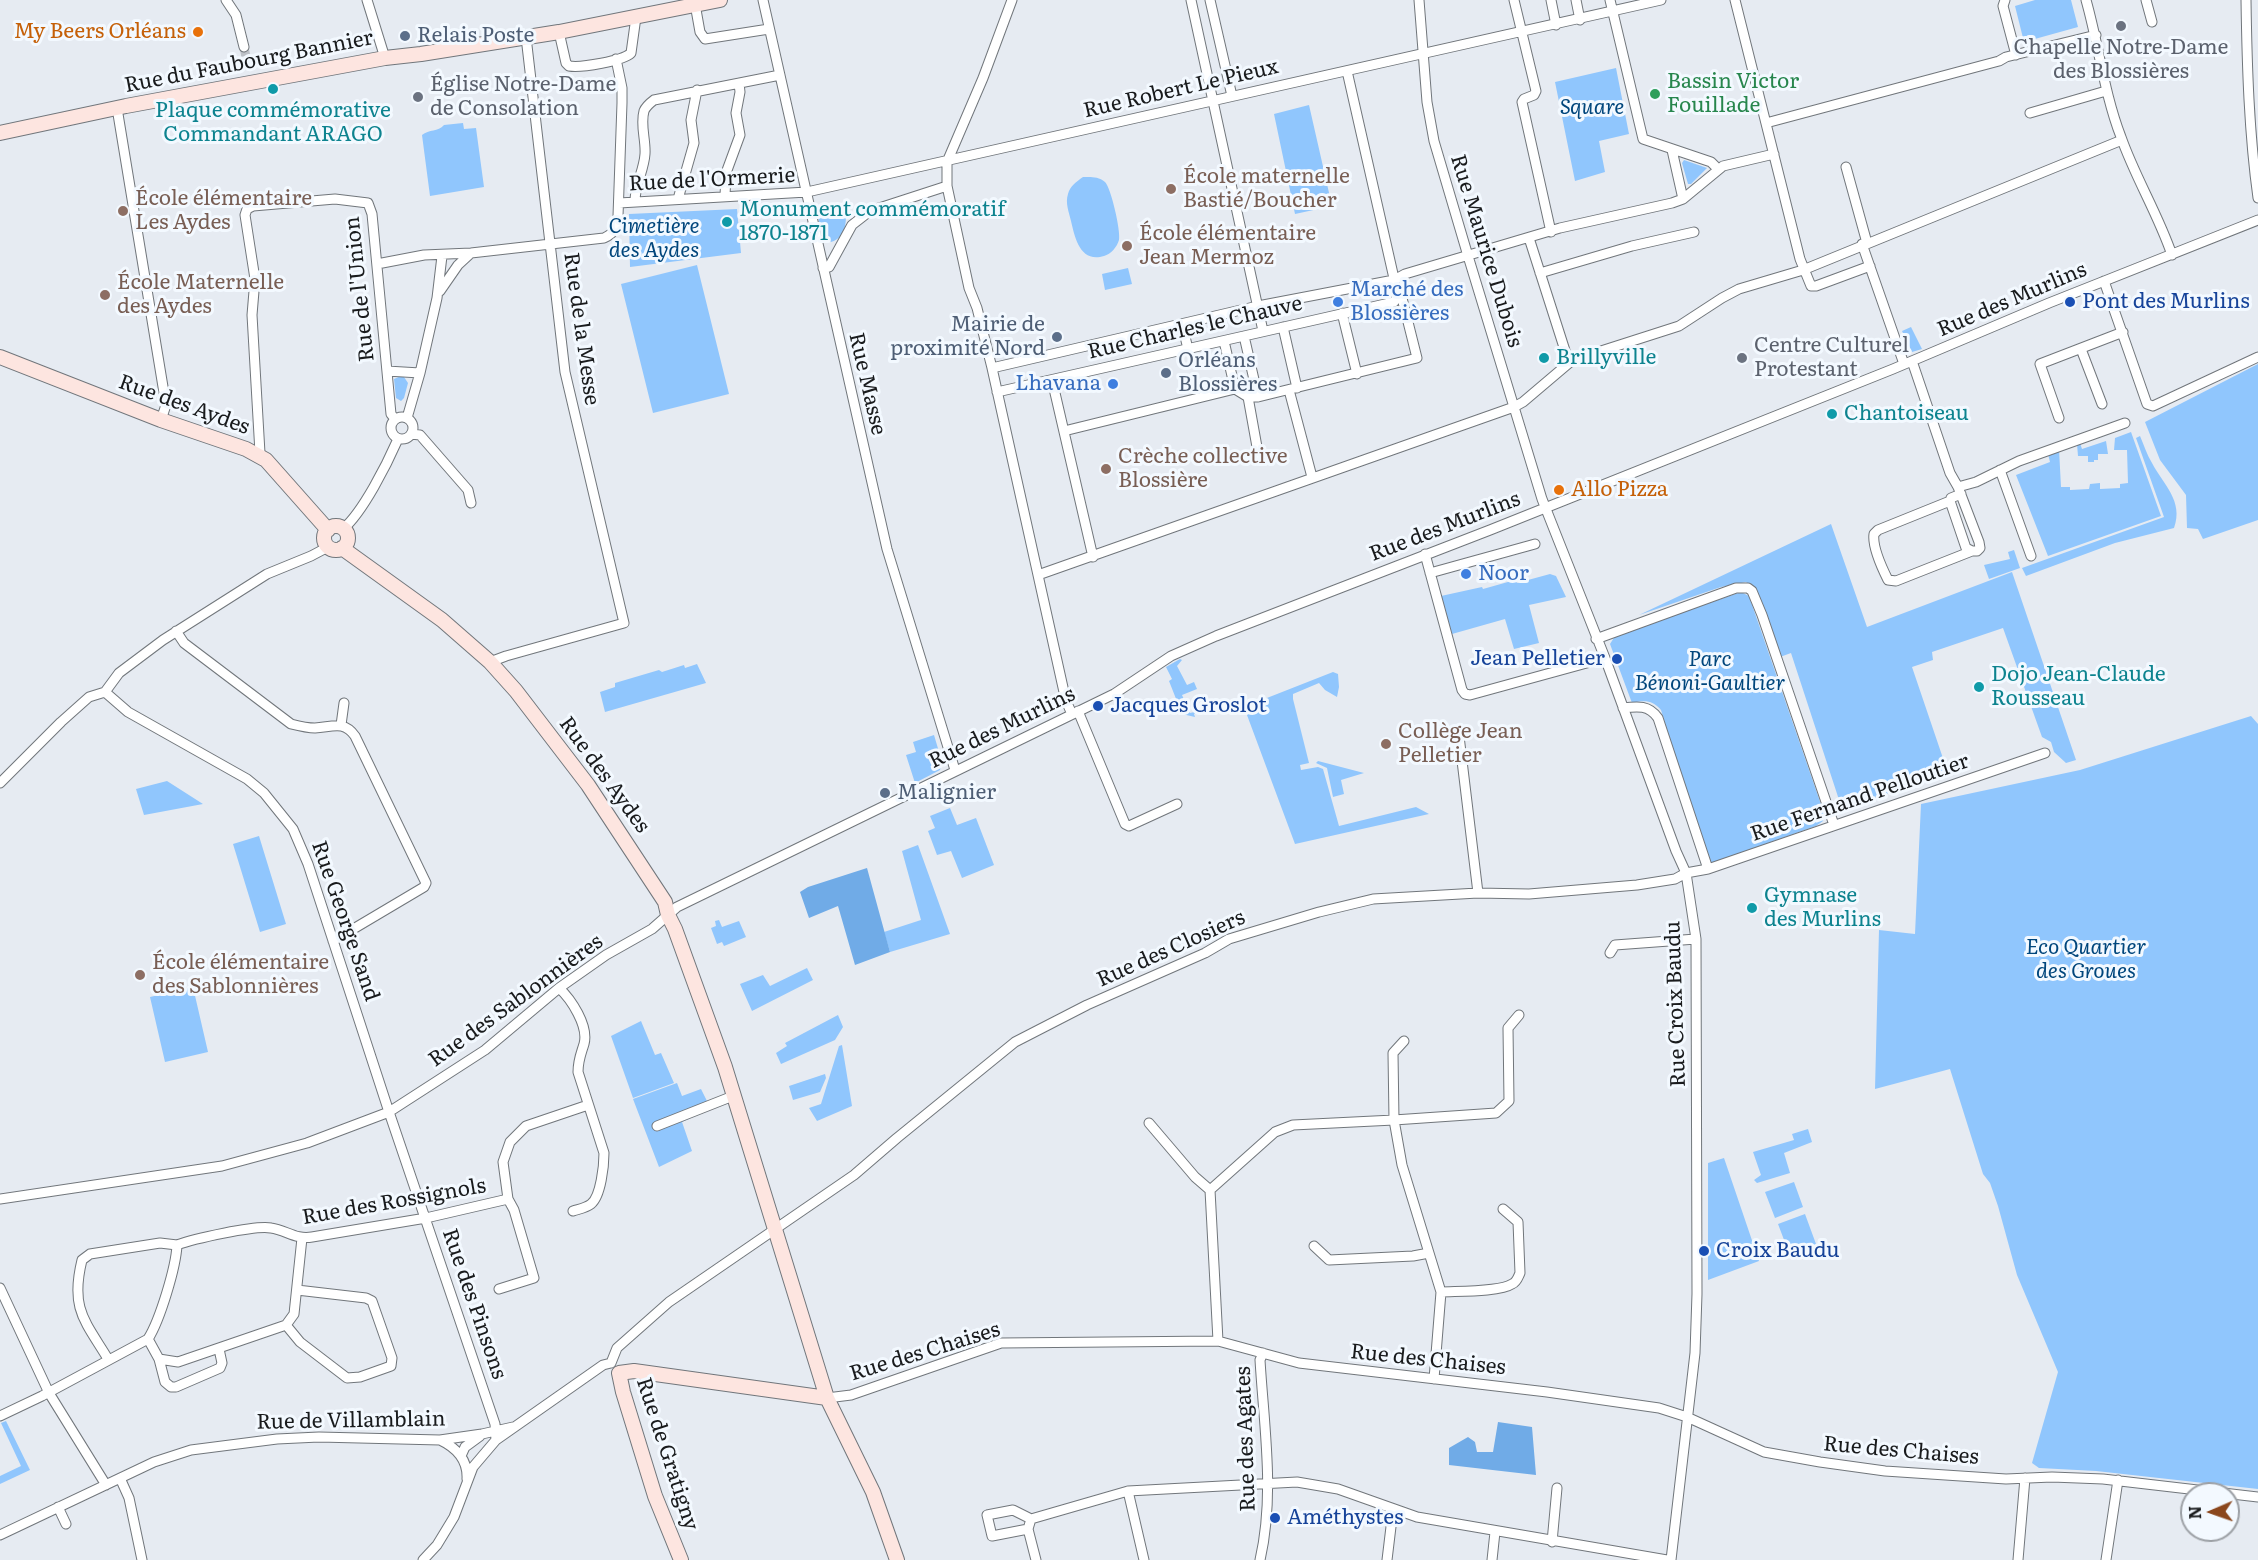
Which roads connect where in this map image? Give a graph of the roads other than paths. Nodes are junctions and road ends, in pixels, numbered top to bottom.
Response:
1 (226, 0) edge
2 (367, 0) edge
3 (720, 0) edge
4 (763, 0) edge
5 (1012, 0) edge
6 (1191, 0) edge
7 (1210, 0) edge
8 (1419, 0) edge
9 (1514, 0) edge
10 (1551, 0) edge
11 (1576, 0) edge
12 (1610, 0) edge
13 (1661, 0) edge
14 (1736, 0) edge
15 (2005, 0) edge
16 (2086, 0) edge
17 (2146, 0) edge
18 (2246, 0) edge
19 (699, 2) edge
20 (1612, 12) junction
21 (636, 17) junction
22 (1580, 20) junction
23 (2152, 22) dead end
24 (1556, 25) junction
25 (769, 29) junction
26 (559, 32) junction
27 (1522, 33) junction
28 (2096, 35) junction
29 (526, 36) junction
30 (244, 47) tunnel mouth
31 (1424, 54) junction
32 (2016, 55) junction
33 (385, 58) junction
34 (616, 59) junction
35 (1347, 70) junction
36 (780, 75) junction
37 (739, 83) junction
38 (697, 90) junction
39 (2106, 91) junction
40 (1232, 96) junction
41 (1213, 100) junction
42 (117, 108) junction
43 (2030, 113) dead end
44 (1766, 123) junction
45 (0, 133) edge
46 (2121, 140) junction
47 (1672, 150) junction
48 (1774, 154) junction
49 (947, 162) junction
50 (1846, 167) dead end
51 (1718, 169) junction
52 (947, 186) junction
53 (807, 192) junction
54 (726, 196) junction
55 (1683, 198) junction
56 (2258, 198) edge
57 (678, 199) junction
58 (635, 201) junction
59 (619, 203) junction
60 (2258, 220) edge
61 (1551, 232) junction
62 (1694, 232) dead end
63 (1529, 238) junction
64 (1865, 244) junction
65 (551, 245) junction
66 (471, 253) junction
67 (2172, 255) junction
68 (442, 256) junction
69 (1468, 256) junction
70 (377, 264) junction
71 (1870, 266) junction
72 (823, 268) junction
73 (1803, 270) junction
74 (1540, 273) junction
75 (1394, 280) junction
76 (2104, 281) junction
77 (1398, 296) junction
78 (436, 298) junction
79 (1258, 306) junction
80 (1342, 314) junction
81 (1182, 324) junction
82 (1283, 327) junction
83 (1263, 331) junction
84 (2122, 332) junction
85 (1244, 336) junction
86 (1224, 341) junction
87 (1188, 349) junction
88 (2081, 349) junction
89 (0, 357) edge
90 (2258, 357) edge
91 (1908, 362) junction
92 (1569, 363) junction
93 (992, 368) junction
94 (387, 371) junction
95 (420, 373) junction
96 (1357, 374) junction
97 (1052, 380) junction
98 (1235, 389) junction
99 (1293, 389) junction
100 (998, 392) junction
101 (1253, 397) junction
102 (2102, 405) dead end
103 (1514, 407) junction
104 (407, 418) junction
105 (2059, 418) dead end
106 (395, 419) junction
107 (161, 420) junction
108 (2124, 423) dead end
109 (1064, 431) junction
110 (411, 434) junction
111 (398, 439) junction
112 (257, 457) junction
113 (1259, 458) dead end
114 (2000, 470) junction
115 (1312, 477) junction
116 (1960, 490) junction
117 (1950, 501) junction
118 (471, 503) dead end
119 (1546, 507) junction
120 (343, 529) junction
121 (328, 530) junction
122 (1534, 544) dead end
123 (335, 547) junction
124 (1972, 552) junction
125 (1425, 554) junction
126 (2031, 556) dead end
127 (1093, 557) junction
128 (1430, 573) junction
129 (1038, 575) junction
130 (176, 631) junction
131 (1596, 639) junction
132 (1605, 658) junction
133 (490, 663) junction
134 (105, 692) junction
135 (344, 703) dead end
136 (1623, 708) junction
137 (1075, 712) junction
138 (340, 725) junction
139 (1459, 736) dead end
140 (2045, 753) dead end
141 (955, 770) junction
142 (0, 783) edge
143 (1177, 804) dead end
144 (1834, 825) junction
145 (1708, 869) junction
146 (1686, 873) junction
147 (1478, 893) junction
148 (668, 915) junction
149 (1696, 939) junction
150 (333, 941) junction
151 (1610, 952) dead end
152 (559, 988) junction
153 (1519, 1015) dead end
154 (1404, 1041) dead end
155 (734, 1096) junction
156 (588, 1105) junction
157 (389, 1112) junction
158 (1394, 1120) junction
159 (1149, 1123) dead end
160 (657, 1126) dead end
161 (1210, 1190) junction
162 (0, 1199) edge
163 (508, 1199) junction
164 (1503, 1209) dead end
165 (573, 1211) dead end
166 (426, 1218) junction
167 (776, 1231) junction
168 (302, 1238) junction
169 (177, 1245) junction
170 (1314, 1246) dead end
171 (1429, 1253) junction
172 (0, 1288) edge
173 (499, 1289) dead end
174 (297, 1290) junction
175 (1441, 1292) junction
176 (286, 1325) junction
177 (148, 1339) junction
178 (1218, 1341) junction
179 (219, 1349) junction
180 (1263, 1353) junction
181 (108, 1359) junction
182 (159, 1359) junction
183 (615, 1368) junction
184 (1434, 1379) junction
185 (49, 1393) junction
186 (827, 1398) junction
187 (0, 1416) edge
188 (1687, 1417) junction
189 (482, 1434) junction
190 (495, 1436) junction
191 (440, 1440) junction
192 (461, 1456) junction
193 (120, 1478) junction
194 (2025, 1478) junction
195 (2118, 1480) junction
196 (1269, 1482) junction
197 (106, 1485) junction
198 (466, 1487) junction
199 (1557, 1488) dead end
200 (1128, 1491) junction
201 (2258, 1497) edge
202 (58, 1507) junction
203 (1394, 1510) junction
204 (66, 1524) dead end
205 (1495, 1532) junction
206 (0, 1535) edge
207 (1552, 1542) junction
208 (142, 1560) edge
209 (423, 1560) edge
210 (681, 1560) edge
211 (897, 1560) edge
212 (1036, 1560) edge
213 (1144, 1560) edge
214 (1260, 1560) edge
215 (1387, 1560) edge
216 (1492, 1560) edge
217 (1669, 1560) edge
218 (2018, 1560) edge
219 (2106, 1560) edge

1 - 30 street
2 - 33 street
3 - 19 street, Rue du Faubourg Bannier
4 - 25 street, Rue Masse
5 - 49 street
6 - 41 street
7 - 40 street
8 - 31 street, Rue Maurice Dubois
9 - 27 street
10 - 24 street
11 - 22 street
12 - 20 street
13 - 20 street, Rue Robert Le Pieux
14 - 44 street
15 - 32 street
16 - 28 street
17 - 23 street
18 - 56 street
19 - 21 street, Rue du Faubourg Bannier
19 - 25 street
20 - 22 street, Rue Robert Le Pieux
20 - 47 street
21 - 26 street, Rue du Faubourg Bannier
21 - 34 street
22 - 24 street, Rue Robert Le Pieux
24 - 27 street, Rue Robert Le Pieux
25 - 36 street, Rue Masse
26 - 29 street, Rue du Faubourg Bannier
26 - 34 street
27 - 31 street, Rue Robert Le Pieux
27 - 61 street
28 - 32 street
28 - 39 street
29 - 33 street, Rue du Faubourg Bannier
29 - 65 street, Rue de la Messe
31 - 35 street, Rue Robert Le Pieux
31 - 69 street, Rue Maurice Dubois
32 - 44 street
33 - 42 street, Rue du Faubourg Bannier
34 - 59 street
35 - 40 street, Rue Robert Le Pieux
35 - 75 street
36 - 37 street
36 - 53 street, Rue Masse
37 - 38 street
37 - 54 street
38 - 57 street
38 - 58 street
39 - 43 street
39 - 46 street
40 - 41 street, Rue Robert Le Pieux
41 - 49 street, Rue Robert Le Pieux
41 - 79 street
42 - 45 street, Rue du Faubourg Bannier
42 - 107 street
44 - 48 street
46 - 64 street
46 - 67 street
47 - 51 street
47 - 55 street
48 - 51 street
48 - 73 street
49 - 52 street
49 - 53 street, Rue Robert Le Pieux
50 - 64 street
51 - 55 street
52 - 72 street
52 - 93 street
53 - 54 street, Rue de l'Ormerie
53 - 72 street, Rue Masse
54 - 57 street, Rue de l'Ormerie
55 - 61 street, Rue Charles le Chauve
57 - 58 street, Rue de l'Ormerie
58 - 59 street, Rue de l'Ormerie
59 - 65 street
60 - 67 street, Rue des Murlins
61 - 63 street, Rue Charles le Chauve
62 - 74 street
63 - 69 street, Rue Charles le Chauve
63 - 74 street
64 - 71 street
64 - 73 street
65 - 66 street
65 - 133 street, Rue de la Messe
66 - 68 street
66 - 78 street
67 - 76 street, Rue des Murlins
68 - 70 street
68 - 78 street
69 - 75 street, Rue Charles le Chauve
69 - 103 street, Rue Maurice Dubois
70 - 94 street, Rue de l'Union
70 - 112 street, Rue de l'Union
71 - 73 street
71 - 91 street
72 - 141 street, Rue Masse
73 - 92 street
74 - 92 street
75 - 77 street
75 - 79 street, Rue Charles le Chauve
76 - 84 street
76 - 91 street, Rue des Murlins
77 - 80 street, Rue Charles le Chauve
77 - 96 street
78 - 95 street
79 - 81 street, Rue Charles le Chauve
79 - 83 street
80 - 82 street, Rue Charles le Chauve
80 - 96 street
81 - 87 street
81 - 93 street, Rue Charles le Chauve
82 - 83 street, Rue Charles le Chauve
82 - 99 street
83 - 85 street, Rue Charles le Chauve
84 - 88 street
84 - 90 street
85 - 86 street, Rue Charles le Chauve
85 - 101 street
86 - 87 street, Rue Charles le Chauve
86 - 98 street
87 - 97 street, Rue Charles le Chauve
88 - 102 street
88 - 105 street
89 - 107 street, Rue des Aydes
91 - 116 street
91 - 119 street, Rue des Murlins
92 - 103 street
93 - 100 street
94 - 95 street
94 - 106 street, Rue de l'Union
95 - 104 street
96 - 99 street
97 - 100 street, Rue Charles le Chauve
97 - 109 street
98 - 101 street
98 - 109 street
99 - 101 street
99 - 115 street
100 - 129 street
101 - 113 street
103 - 115 street
103 - 119 street, Rue Maurice Dubois
104 - 106 street
104 - 110 street
106 - 111 street
107 - 112 street, Rue des Aydes
108 - 114 street
109 - 127 street
110 - 111 street
110 - 118 street
111 - 120 street
112 - 121 street, Rue des Aydes
114 - 116 street
114 - 126 street
115 - 127 street
116 - 117 street
116 - 124 street
117 - 124 street
117 - 124 street
119 - 125 street, Rue des Murlins
119 - 131 street, Rue Croix Baudu
120 - 121 street
120 - 123 street
121 - 123 street
122 - 128 street
123 - 130 street
123 - 133 street, Rue des Aydes
125 - 128 street
125 - 137 street, Rue des Murlins
127 - 129 street
128 - 132 street
129 - 137 street
130 - 134 street
130 - 138 street
131 - 132 street, Rue Croix Baudu
131 - 144 street
132 - 136 street, Rue Croix Baudu
133 - 148 street, Rue des Aydes
134 - 142 street
134 - 150 street, Rue George Sand
135 - 138 street
136 - 145 street
136 - 146 street, Rue Croix Baudu
137 - 141 street, Rue des Murlins
137 - 143 street
138 - 150 street
139 - 147 street
140 - 144 street, Rue Fernand Pelloutier
141 - 148 street, Rue des Murlins
144 - 145 street, Rue Fernand Pelloutier
145 - 146 street, Rue Fernand Pelloutier
146 - 147 street, Rue des Closiers
146 - 149 street, Rue Croix Baudu
147 - 167 street, Rue des Closiers
148 - 152 street, Rue des Sablonnières
148 - 155 street, Rue des Aydes
149 - 151 street
149 - 188 street, Rue Croix Baudu
150 - 157 street, Rue George Sand
152 - 156 street
152 - 157 street, Rue des Sablonnières
153 - 158 street
154 - 158 street
155 - 160 street
155 - 167 street, Rue des Aydes
156 - 163 street
156 - 165 street
157 - 162 street, Rue des Sablonnières
157 - 166 street, Rue des Pinsons
158 - 161 street
158 - 171 street
159 - 161 street
161 - 178 street
163 - 166 street, Rue des Rossignols
163 - 173 street
164 - 175 street
166 - 168 street, Rue des Rossignols
166 - 190 street, Rue des Pinsons
167 - 183 street, Rue des Closiers
167 - 186 street, Rue des Aydes
168 - 169 street, Rue des Rossignols
168 - 174 street
169 - 177 street
169 - 181 street, Rue des Rossignols
170 - 171 street
171 - 175 street
172 - 185 street
174 - 176 street
174 - 176 street
175 - 184 street
176 - 179 street
177 - 181 street
177 - 182 street
178 - 180 street, Rue des Chaises
178 - 186 street, Rue des Chaises
179 - 182 street
179 - 182 street
180 - 184 street, Rue des Chaises
180 - 196 street, Rue des Agates
181 - 185 street
183 - 186 street
183 - 190 street, Rue de Villamblain
183 - 210 street, Rue de Gratigny
184 - 188 street, Rue des Chaises
185 - 187 street
185 - 197 street
186 - 211 street, Rue des Aydes
188 - 194 street, Rue des Chaises
188 - 217 street, Rue Croix Baudu
189 - 190 street, Rue de Villamblain
189 - 191 street, Rue de Villamblain
189 - 192 street
190 - 198 street
191 - 192 street
191 - 193 street, Rue de Villamblain
192 - 198 street
193 - 197 street, Rue de Villamblain
193 - 208 street
194 - 195 street, Rue des Chaises
194 - 218 street
195 - 201 street, Rue des Chaises
195 - 219 street
196 - 200 street
196 - 203 street
196 - 214 street, Rue des Agates
197 - 202 street, Rue de Villamblain
198 - 209 street
199 - 207 street
200 - 212 street
200 - 213 street
202 - 204 street
202 - 206 street, Rue de Villamblain
203 - 205 street
203 - 215 street
205 - 207 street
205 - 216 street
207 - 217 street

